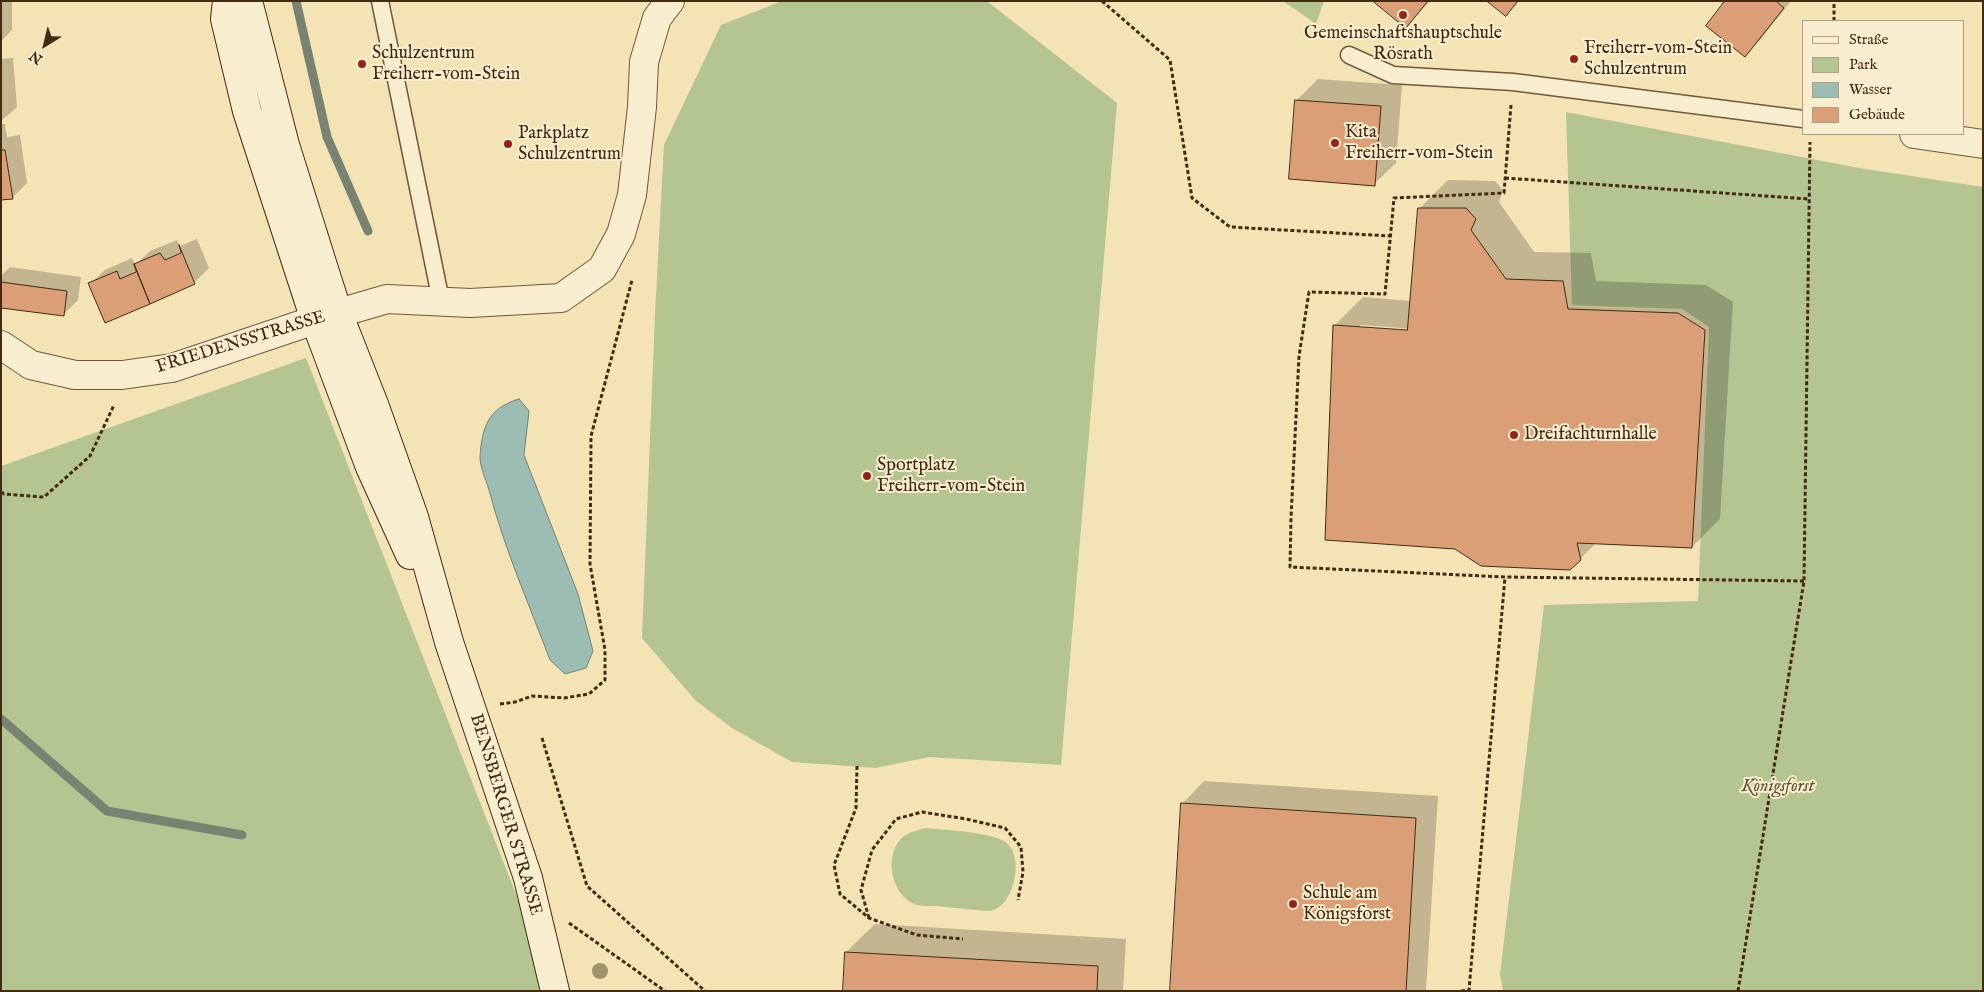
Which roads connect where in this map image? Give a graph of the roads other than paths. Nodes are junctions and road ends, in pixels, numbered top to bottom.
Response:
1 (227, 1) edge
2 (248, 1) edge
3 (380, 1) edge
4 (670, 1) edge
5 (1349, 56) dead end
6 (1802, 119) edge
7 (1921, 135) edge
8 (1983, 144) edge
9 (441, 301) junction
10 (327, 316) junction
11 (1, 345) edge
12 (555, 991) edge

1 - 10 main road
2 - 10 main road
3 - 9 lane
4 - 9 main road, FRIEDENSSTRASSE
5 - 6 lane
7 - 8 main road
9 - 10 main road, FRIEDENSSTRASSE
10 - 11 main road, FRIEDENSSTRASSE
10 - 12 main road, BENSBERGER STRASSE

